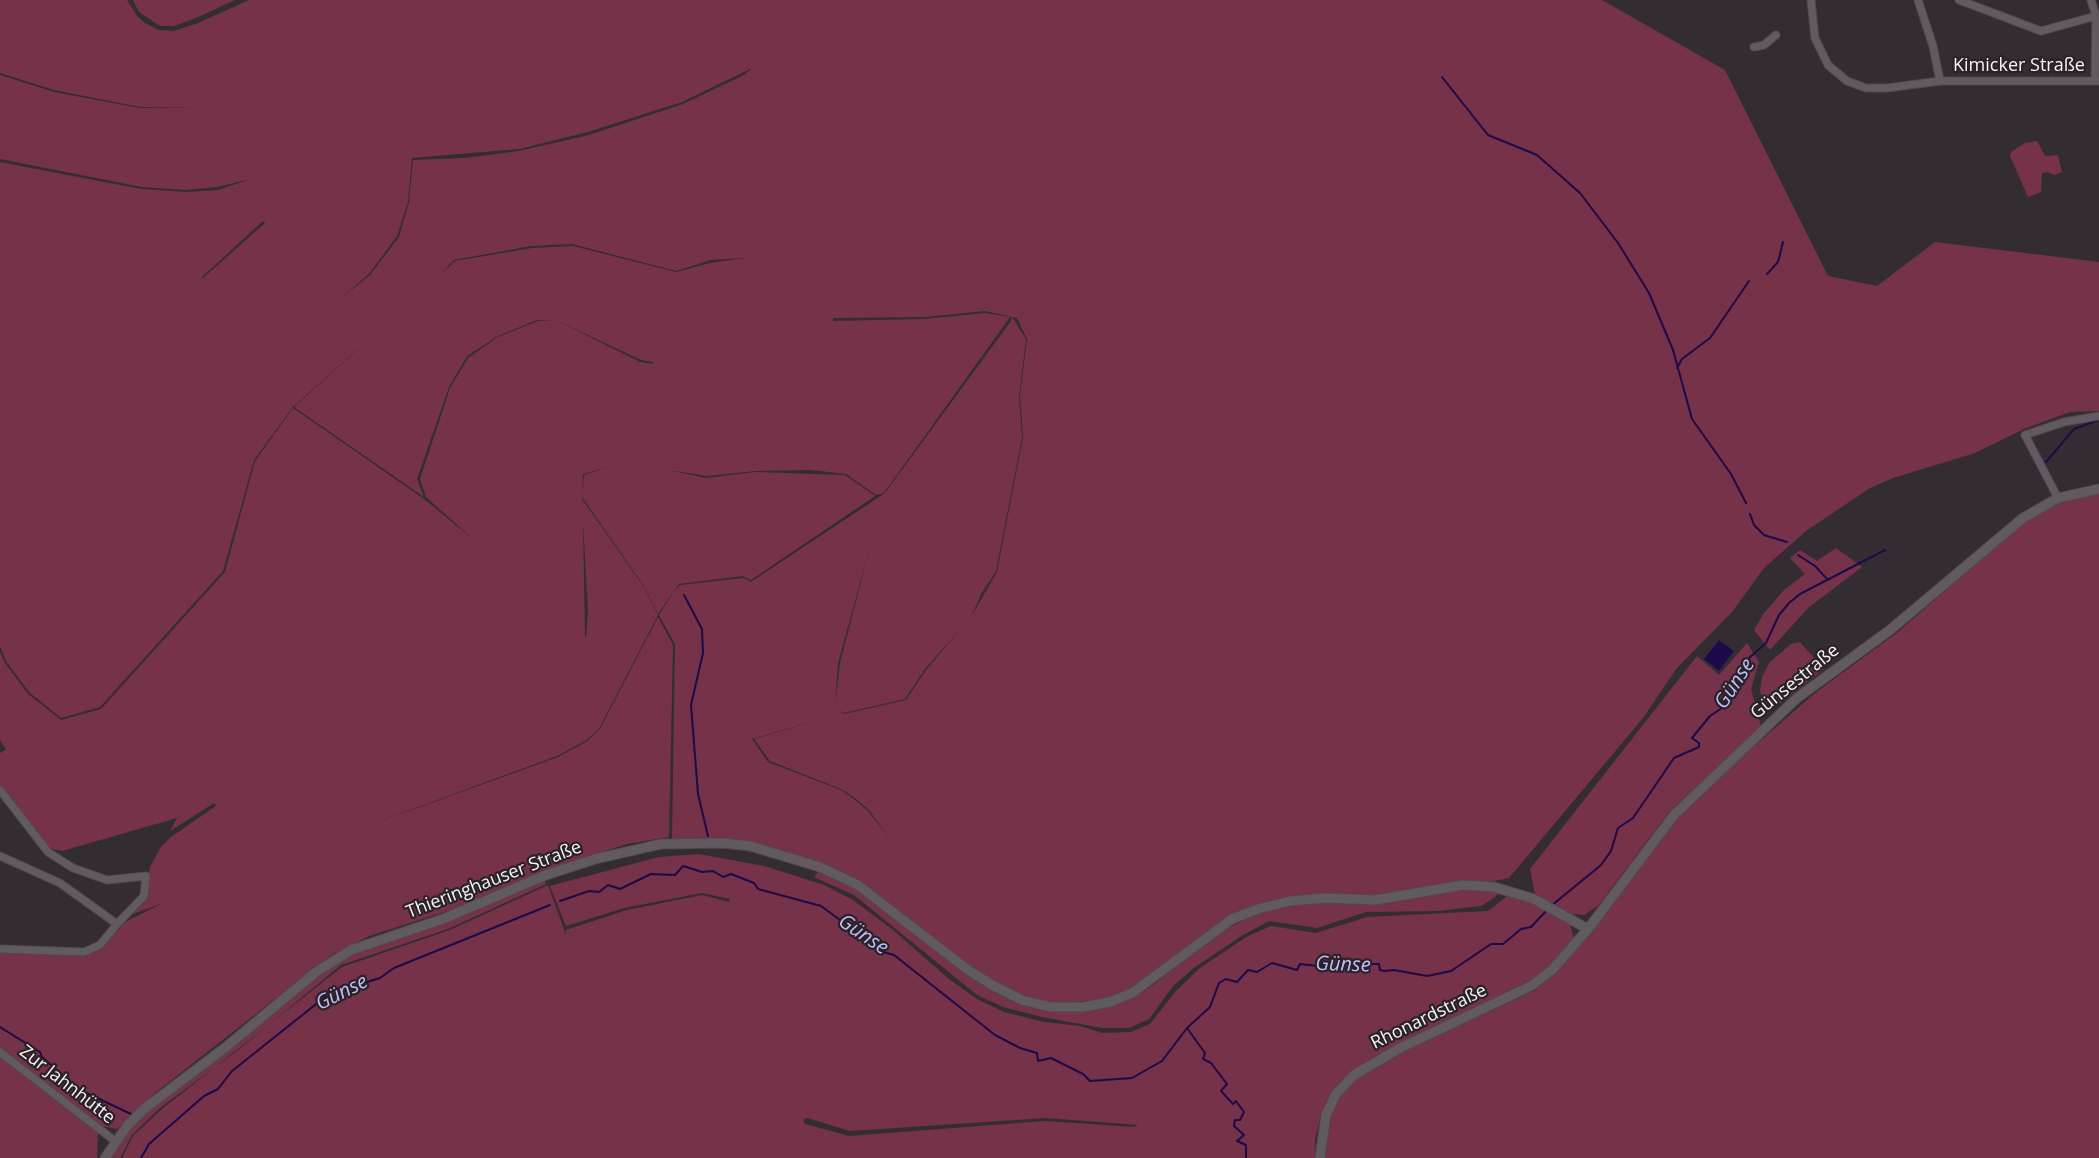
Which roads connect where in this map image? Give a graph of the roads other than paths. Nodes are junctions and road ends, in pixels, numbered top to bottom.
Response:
1 (1811, 0) edge
2 (1918, 0) edge
3 (1959, 0) edge
4 (2091, 0) edge
5 (2096, 16) junction
6 (1776, 35) dead end
7 (1754, 47) dead end
8 (1940, 81) junction
9 (2097, 81) edge
10 (2099, 416) edge
11 (2099, 489) edge
12 (2058, 498) junction
13 (0, 790) edge
14 (0, 856) edge
15 (117, 924) junction
16 (1588, 929) junction
17 (0, 950) edge
18 (0, 1052) edge
19 (115, 1141) junction
20 (105, 1158) edge
21 (1320, 1158) edge

1 - 8 street, Kimicker Straße
2 - 8 street
3 - 5 street
4 - 5 street
5 - 9 street
6 - 7 street
8 - 9 street, Kimicker Straße
10 - 12 street
11 - 12 street, Günsestraße
12 - 16 street, Günsestraße
13 - 15 street
14 - 15 street
15 - 17 street
16 - 19 street, Thieringhauser Straße
16 - 21 street, Rhonardstraße
18 - 19 street, Zur Jahnhütte
19 - 20 street, Thieringhauser Straße

